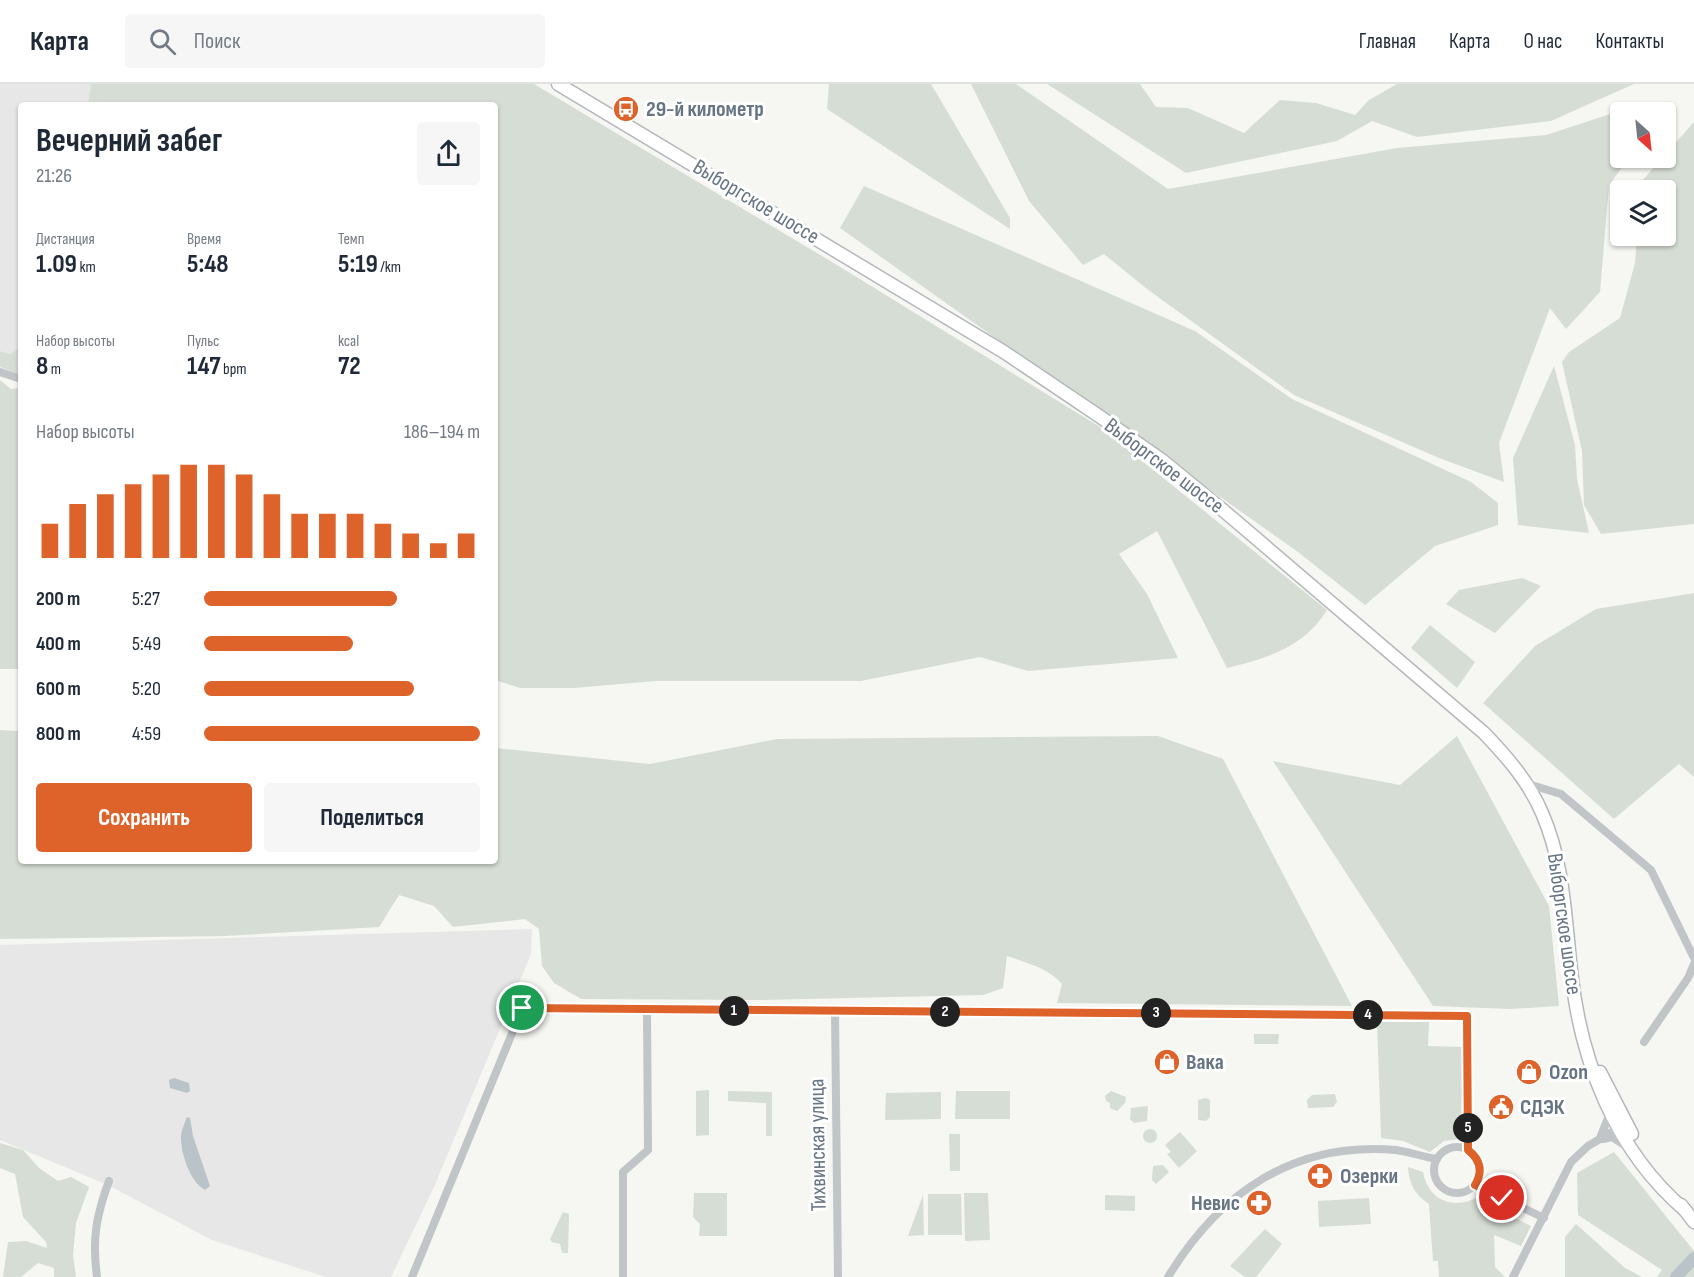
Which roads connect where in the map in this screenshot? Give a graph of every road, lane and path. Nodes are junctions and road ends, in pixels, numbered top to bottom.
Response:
1 (558, 84) edge
2 (0, 372) edge
3 (18, 378) edge
4 (1525, 783) junction
5 (1694, 958) edge
6 (1694, 964) edge
7 (1576, 1009) junction
8 (647, 1010) junction
9 (835, 1012) junction
10 (1644, 1042) dead end
11 (1610, 1113) junction
12 (1622, 1126) junction
13 (1599, 1139) junction
14 (1468, 1150) junction
15 (1437, 1159) junction
16 (1639, 1160) junction
17 (109, 1180) dead end
18 (1475, 1185) junction
19 (1686, 1211) junction
20 (1544, 1218) junction
21 (1694, 1222) edge
22 (97, 1277) edge
23 (412, 1277) edge
24 (623, 1277) edge
25 (838, 1277) edge
26 (1168, 1277) edge
27 (1513, 1277) edge

1 - 4 main road, Выборгское шоссе
2 - 3 street
4 - 5 street
4 - 7 main road, Выборгское шоссе
6 - 10 street
7 - 11 main road, Выборгское шоссе
7 - 12 main road, Выборгское шоссе
8 - 9 street
8 - 23 street
8 - 24 street
9 - 14 street
9 - 25 street, Тихвинская улица
11 - 12 main road, Выборгское шоссе
11 - 13 street
12 - 13 street
12 - 16 main road, Выборгское шоссе
12 - 19 main road, Выборгское шоссе
13 - 16 street
13 - 20 street
14 - 15 street
14 - 18 street
15 - 18 street
15 - 26 street
16 - 19 main road, Выборгское шоссе
17 - 22 street
18 - 20 street
19 - 21 main road, Выборгское шоссе
20 - 27 street

